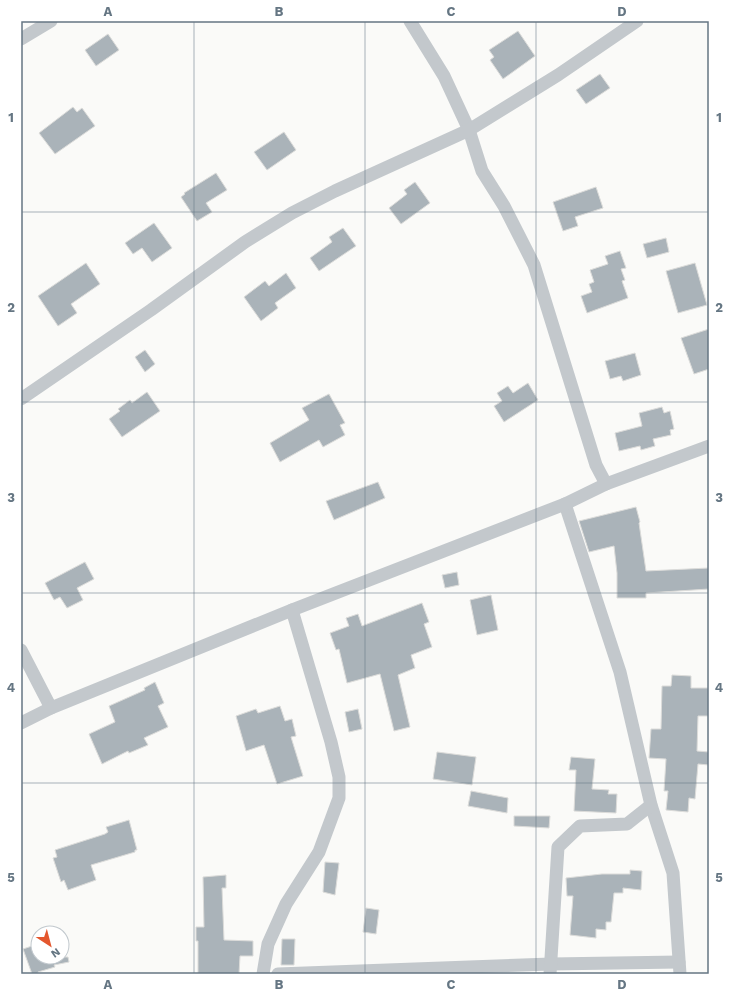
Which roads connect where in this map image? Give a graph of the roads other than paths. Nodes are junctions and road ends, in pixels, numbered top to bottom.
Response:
1 (51, 21) edge
2 (410, 21) edge
3 (637, 21) edge
4 (21, 39) edge
5 (469, 130) junction
6 (21, 399) edge
7 (709, 446) edge
8 (606, 484) junction
9 (565, 504) junction
10 (292, 610) junction
11 (21, 650) edge
12 (51, 708) junction
13 (21, 723) edge
14 (651, 805) junction
15 (680, 968) edge
16 (550, 969) edge
17 (263, 974) edge
18 (278, 974) edge

1 - 4 street
2 - 5 street
3 - 5 street
5 - 6 street
5 - 8 street
7 - 8 street
8 - 9 street
9 - 10 street
9 - 14 street
10 - 12 street
10 - 17 street
11 - 12 street
12 - 13 street
14 - 15 street
14 - 16 street
15 - 16 street
16 - 18 street

